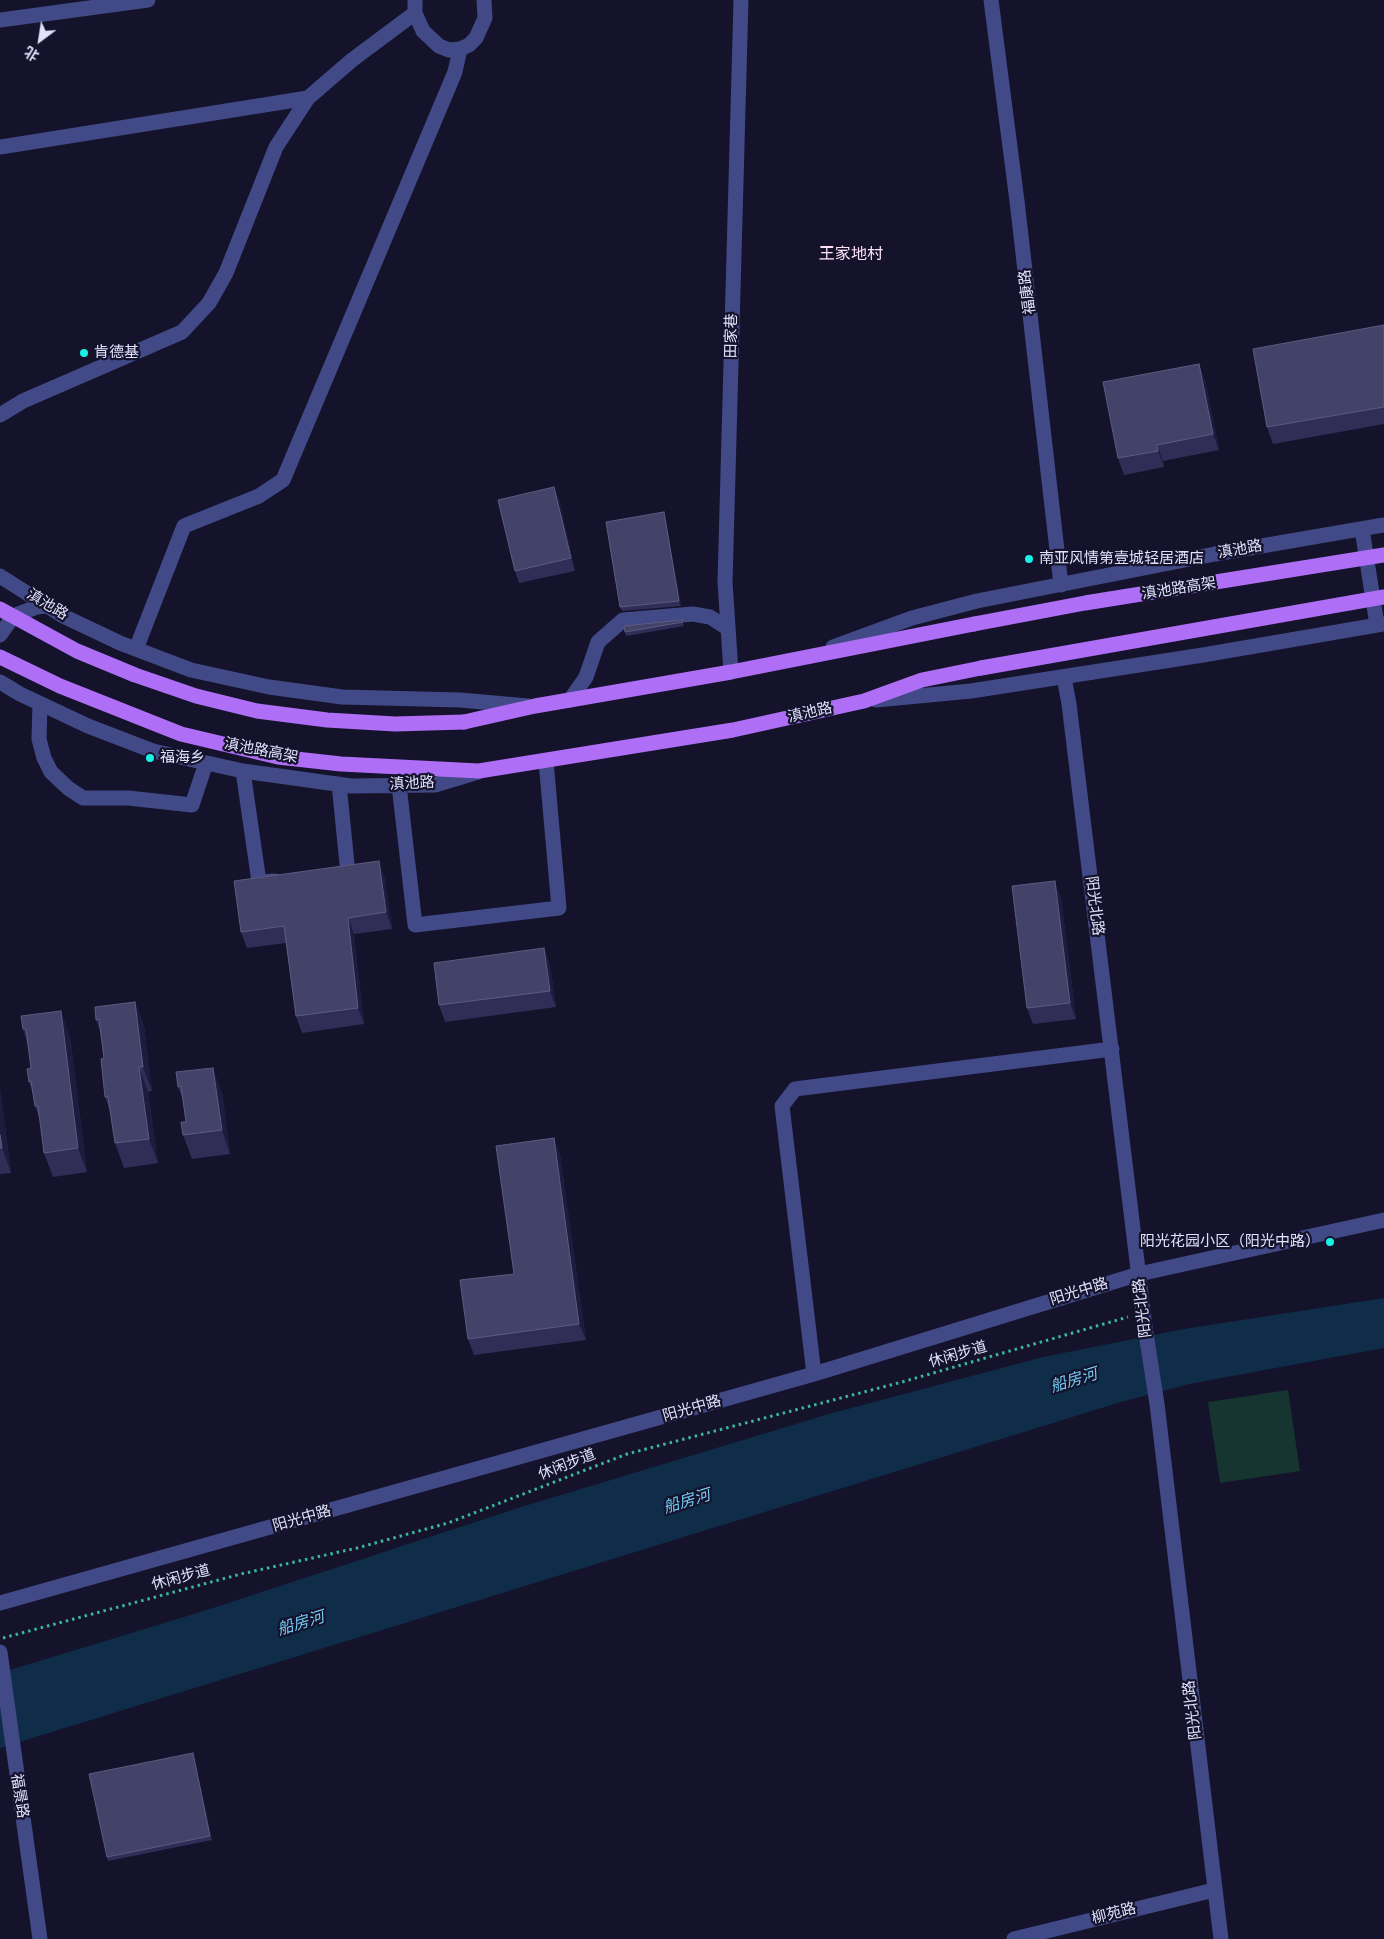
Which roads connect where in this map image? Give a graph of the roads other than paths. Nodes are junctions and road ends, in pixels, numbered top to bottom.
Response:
1 (148, 0) edge
2 (484, 0) edge
3 (740, 0) edge
4 (992, 0) edge
5 (415, 6) edge
6 (0, 20) edge
7 (460, 49) junction
8 (308, 98) junction
9 (0, 147) edge
10 (0, 415) edge
11 (1384, 525) edge
12 (1362, 529) junction
13 (1384, 555) edge
14 (0, 576) edge
15 (1061, 585) junction
16 (1384, 597) edge
17 (47, 606) junction
18 (0, 609) edge
19 (974, 624) joint
20 (1381, 624) edge
21 (727, 628) junction
22 (0, 636) edge
23 (136, 649) junction
24 (0, 657) edge
25 (809, 657) junction
26 (731, 672) junction
27 (1064, 676) junction
28 (1, 681) edge
29 (570, 700) junction
30 (864, 700) junction
31 (40, 704) junction
32 (534, 706) junction
33 (546, 761) junction
34 (206, 763) junction
35 (243, 771) junction
36 (479, 771) junction
37 (339, 784) junction
38 (399, 785) junction
39 (318, 876) edge
40 (289, 879) edge
41 (1112, 1048) junction
42 (1384, 1220) edge
43 (1139, 1274) junction
44 (814, 1374) junction
45 (0, 1603) edge
46 (1, 1659) edge
47 (1214, 1890) junction
48 (40, 1939) edge
49 (1014, 1939) edge
50 (1221, 1939) edge

1 - 6 street
2 - 7 street
3 - 21 street, 田家巷
4 - 15 street, 福康路
5 - 7 street
5 - 8 street
7 - 23 street
8 - 9 street
8 - 10 street
11 - 12 street, 滇池路
12 - 15 street, 滇池路
12 - 20 street
13 - 19 main road, 滇池路高架, bridge
14 - 17 street, 滇池路
15 - 25 street, 滇池路
16 - 30 main road, 滇池路, bridge
17 - 22 street
17 - 23 street, 滇池路
18 - 32 main road, 滇池路, bridge
19 - 25 main road, 滇池路
20 - 27 street, 滇池路
21 - 26 street, 田家巷
21 - 29 street
23 - 32 street, 滇池路
24 - 36 main road, 滇池路高架
25 - 26 main road, 滇池路
26 - 29 main road, 滇池路
27 - 30 street, 滇池路
27 - 41 street, 阳光北路
28 - 31 street, 滇池路
29 - 32 main road, 滇池路
30 - 33 main road, 滇池路
31 - 34 street, 滇池路
31 - 34 street
33 - 36 main road, 滇池路
33 - 38 street
34 - 35 street, 滇池路
35 - 37 street, 滇池路
35 - 40 street
36 - 38 street, 滇池路
37 - 38 street, 滇池路
37 - 39 street
41 - 43 street, 阳光北路
41 - 44 street
42 - 43 street, 阳光中路
43 - 44 street, 阳光中路
43 - 47 street, 阳光北路
44 - 45 street, 阳光中路
46 - 48 street, 福景路
47 - 49 street, 柳苑路
47 - 50 street, 阳光北路

